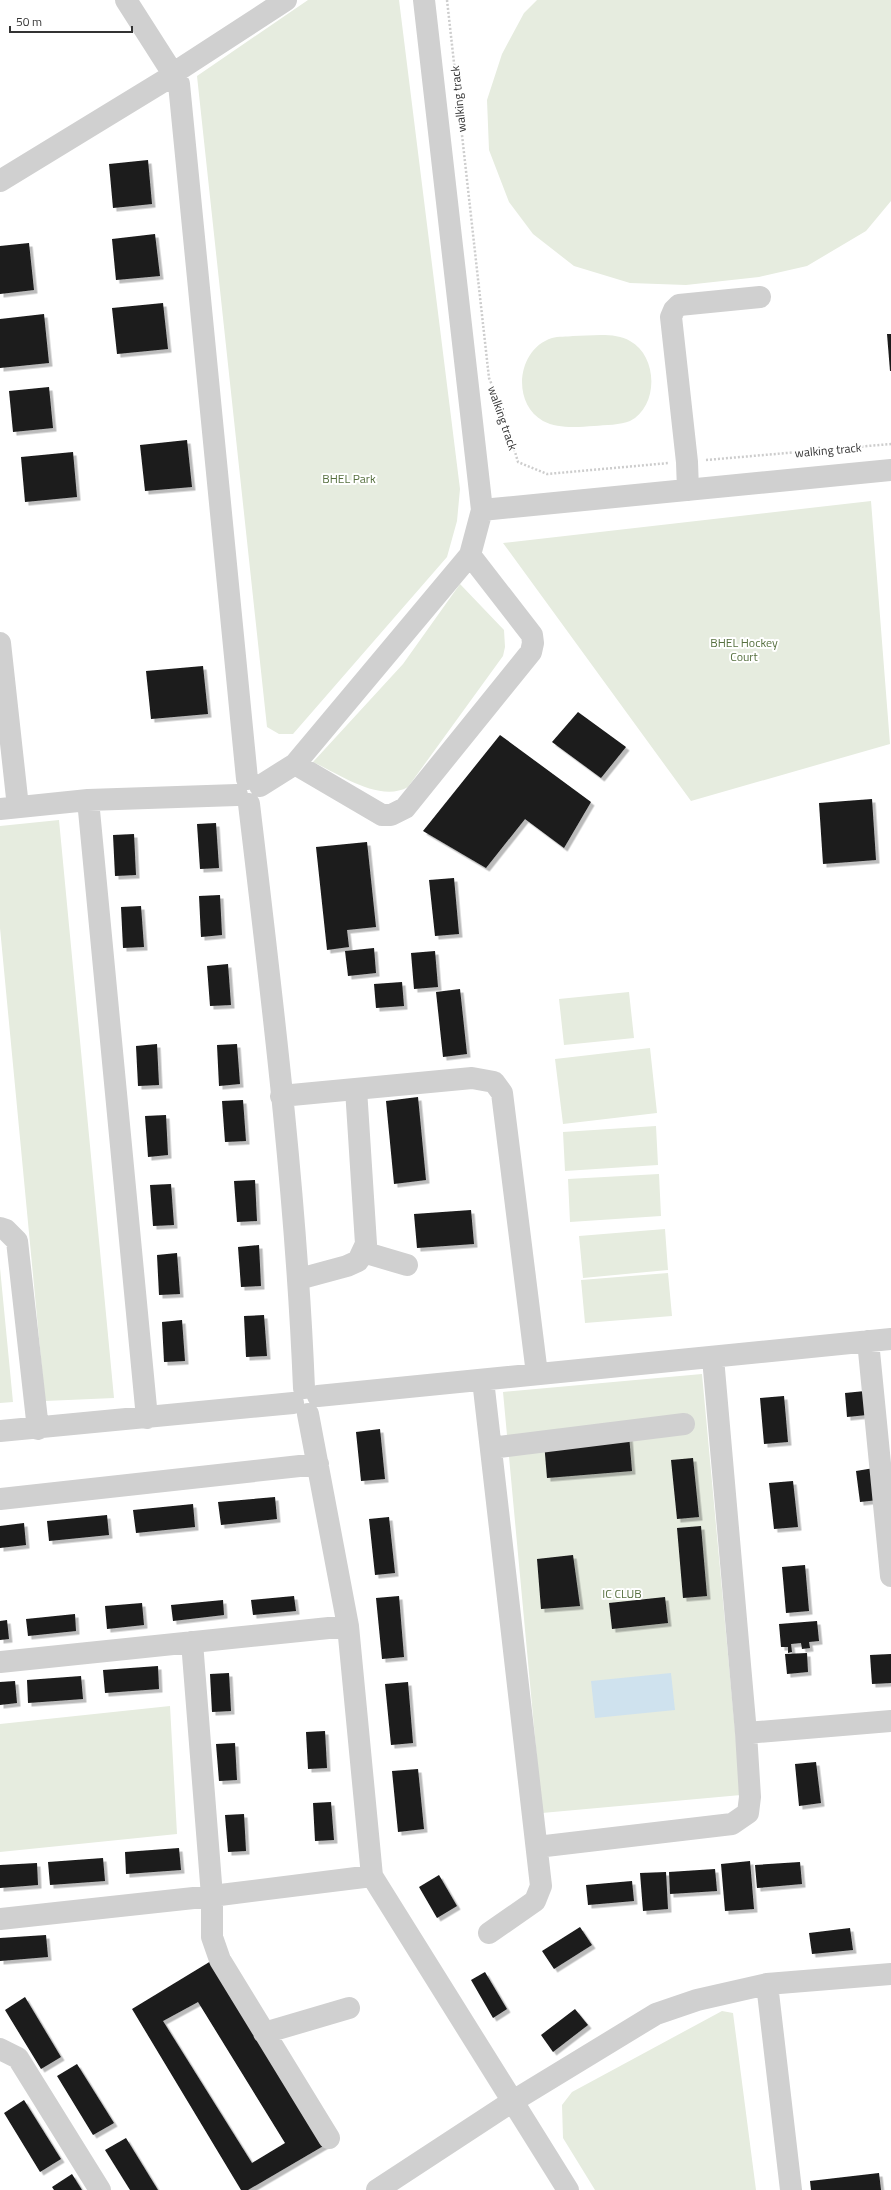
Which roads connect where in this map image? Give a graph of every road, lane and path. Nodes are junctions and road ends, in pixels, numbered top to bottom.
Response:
1 (126, 0) edge
2 (286, 0) edge
3 (424, 0) edge
4 (447, 0) edge
5 (174, 75) junction
6 (0, 181) edge
7 (760, 297) dead end
8 (891, 444) edge
9 (688, 462) junction
10 (891, 470) edge
11 (688, 490) junction
12 (482, 510) junction
13 (470, 554) junction
14 (0, 643) edge
15 (295, 764) junction
16 (248, 791) junction
17 (88, 800) junction
18 (9, 808) edge
19 (356, 1089) junction
20 (281, 1096) junction
21 (3, 1229) edge
22 (363, 1252) junction
23 (407, 1265) dead end
24 (299, 1279) junction
25 (891, 1339) edge
26 (868, 1341) junction
27 (713, 1358) junction
28 (537, 1374) junction
29 (483, 1380) junction
30 (306, 1400) junction
31 (147, 1418) junction
32 (684, 1424) dead end
33 (38, 1429) junction
34 (0, 1432) edge
35 (491, 1448) junction
36 (318, 1464) junction
37 (0, 1499) edge
38 (891, 1576) edge
39 (348, 1626) junction
40 (192, 1642) junction
41 (0, 1662) edge
42 (891, 1722) edge
43 (746, 1733) junction
44 (537, 1847) junction
45 (372, 1876) junction
46 (212, 1896) junction
47 (0, 1919) edge
48 (489, 1933) dead end
49 (891, 1974) edge
50 (767, 1984) junction
51 (349, 2008) dead end
52 (264, 2032) junction
53 (0, 2049) edge
54 (513, 2101) junction
55 (329, 2138) dead end
56 (100, 2190) edge
57 (377, 2190) edge
58 (568, 2190) edge
59 (791, 2190) edge

1 - 5 street
2 - 5 street
3 - 12 street
4 - 9 path, walking track
5 - 6 street
5 - 16 street
7 - 9 street
8 - 9 path, walking track
9 - 11 street
10 - 11 street
11 - 12 street
12 - 13 street
13 - 15 street
13 - 15 street
14 - 18 street
15 - 16 street
16 - 17 street
16 - 20 street
17 - 18 street
17 - 31 street
19 - 20 street
19 - 22 street
19 - 28 street
20 - 24 street
21 - 33 street
22 - 23 street
22 - 24 street
24 - 30 street
25 - 26 street
26 - 27 street
26 - 38 street
27 - 28 street
27 - 43 street
28 - 29 street
29 - 30 street
29 - 35 street
30 - 31 street
30 - 36 street
31 - 33 street
32 - 35 street
33 - 34 street
35 - 44 street
36 - 37 street
36 - 39 street
39 - 40 street
39 - 45 street
40 - 41 street
40 - 46 street
42 - 43 street
43 - 44 street
44 - 48 street
45 - 46 street
45 - 54 street
46 - 47 street
46 - 52 street
49 - 50 street
50 - 54 street
50 - 59 street
51 - 52 street
52 - 55 street
53 - 56 street
54 - 57 street
54 - 58 street

